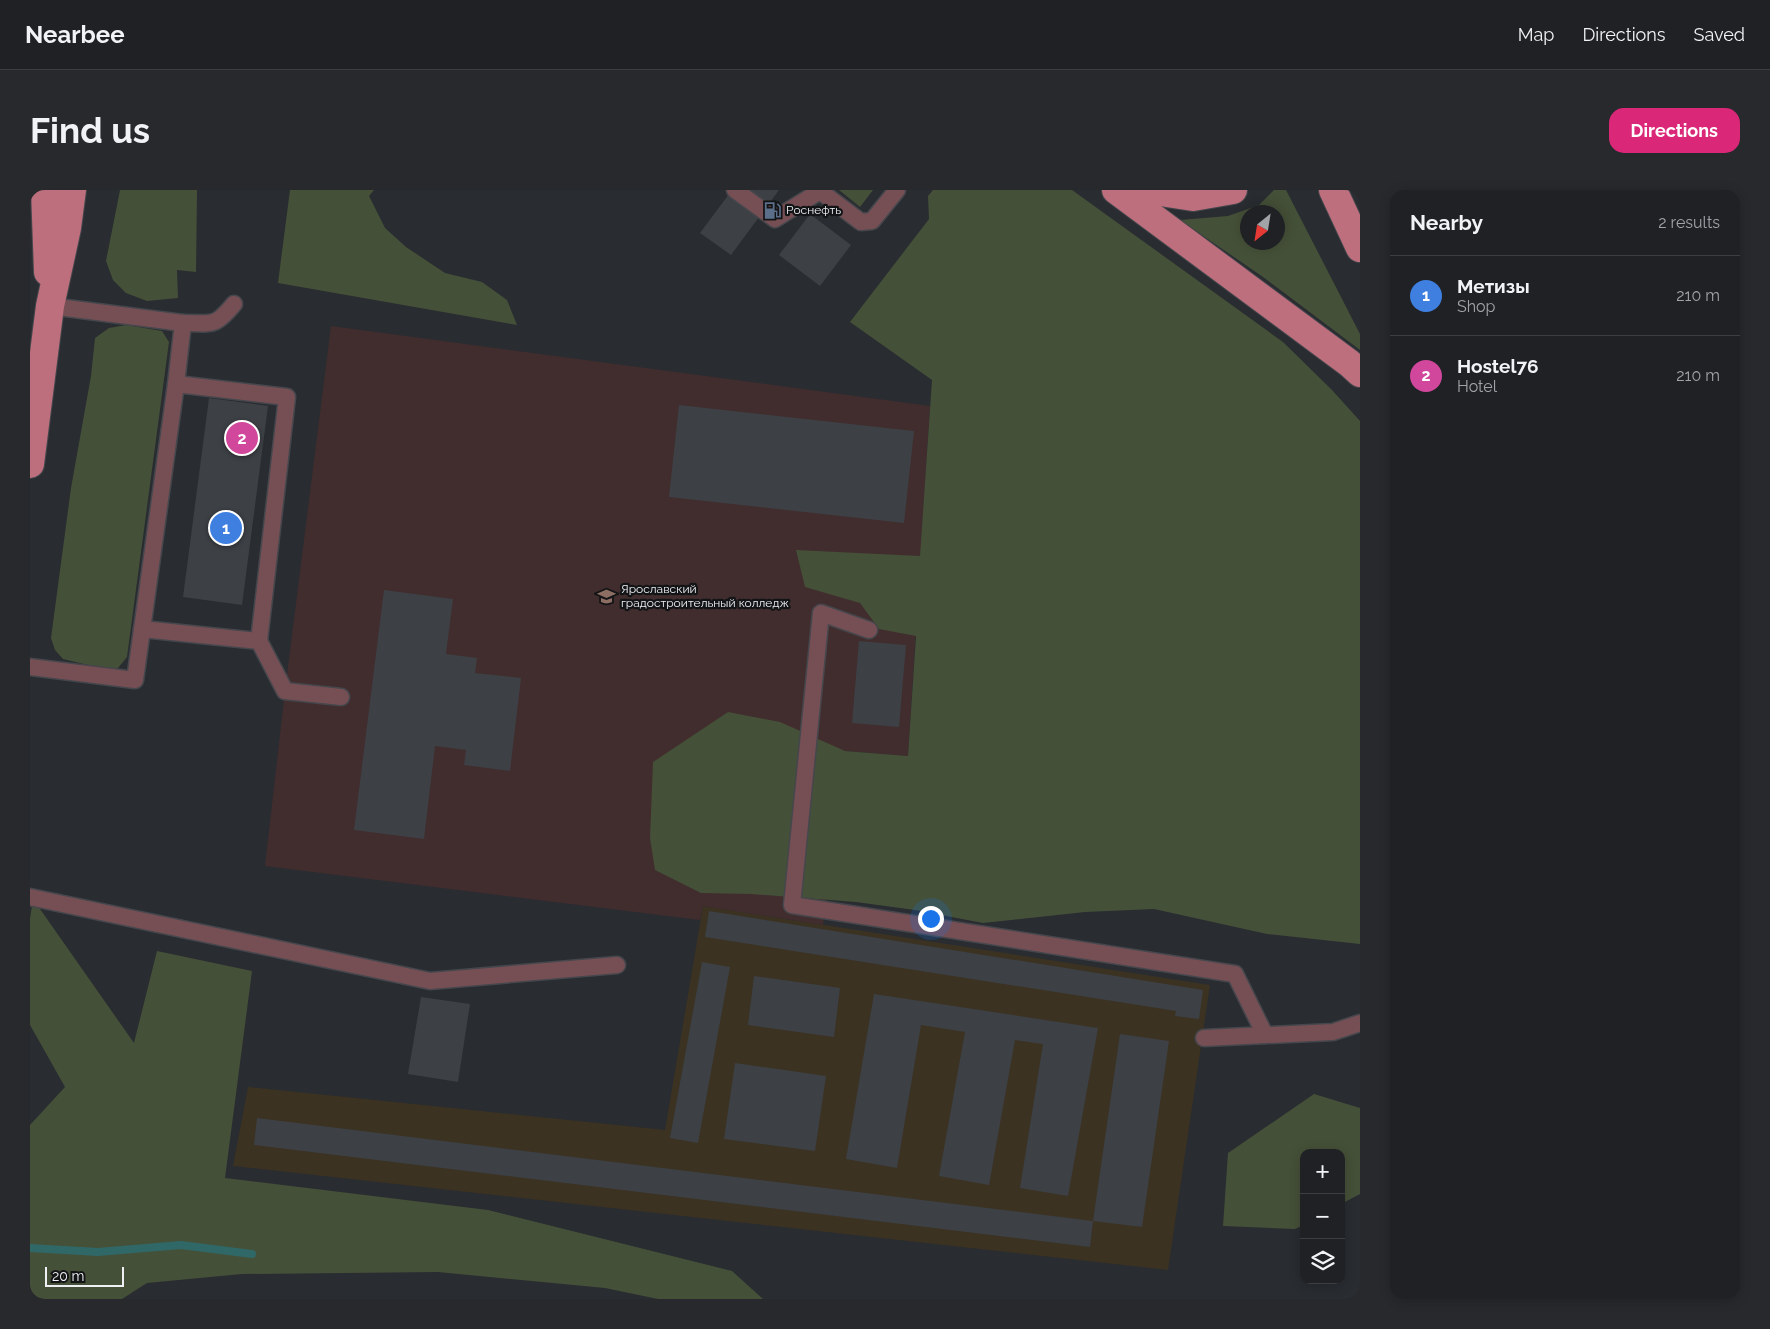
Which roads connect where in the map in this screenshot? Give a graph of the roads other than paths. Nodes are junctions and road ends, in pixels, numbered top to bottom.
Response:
1 (45, 190) edge
2 (72, 190) edge
3 (735, 190) edge
4 (897, 190) edge
5 (1116, 190) edge
6 (1146, 190) edge
7 (1233, 190) edge
8 (1333, 190) edge
9 (48, 229) edge
10 (1360, 248) edge
11 (234, 304) dead end
12 (50, 306) junction
13 (183, 323) junction
14 (1360, 373) edge
15 (176, 384) junction
16 (30, 464) edge
17 (142, 629) junction
18 (869, 630) dead end
19 (259, 641) junction
20 (30, 668) edge
21 (341, 697) dead end
22 (30, 897) edge
23 (617, 965) dead end
24 (1360, 1023) edge
25 (1265, 1035) junction
26 (1204, 1038) dead end

1 - 9 main road
2 - 9 main road
3 - 4 lane
5 - 14 main road
6 - 7 main road
8 - 10 main road
9 - 12 main road
11 - 13 lane
12 - 13 lane
12 - 16 main road
13 - 15 lane
15 - 17 lane
15 - 19 lane
17 - 19 lane
17 - 20 lane
18 - 25 lane
19 - 21 lane
22 - 23 lane
24 - 25 lane
25 - 26 lane

